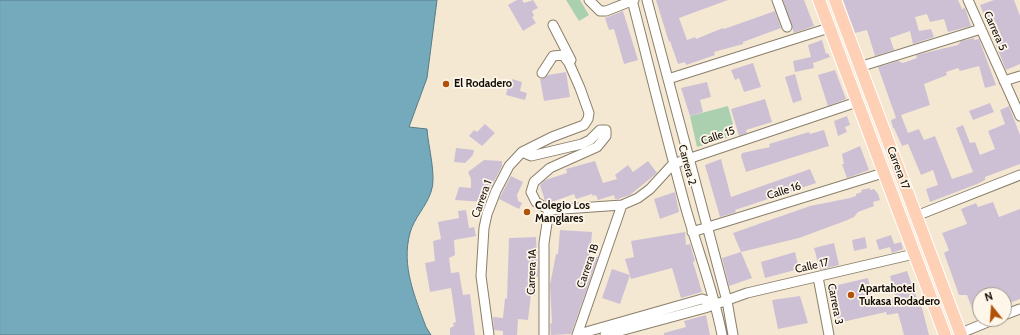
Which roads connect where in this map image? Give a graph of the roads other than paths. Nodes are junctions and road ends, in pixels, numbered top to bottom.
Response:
1 (589, 0) edge
2 (633, 0) edge
3 (647, 0) edge
4 (777, 0) edge
5 (819, 0) edge
6 (835, 0) edge
7 (968, 0) edge
8 (553, 26) dead end
9 (787, 27) dead end
10 (829, 28) junction
11 (981, 29) junction
12 (860, 67) junction
13 (542, 73) dead end
14 (1020, 76) edge
15 (668, 79) junction
16 (1004, 81) junction
17 (580, 88) junction
18 (857, 102) junction
19 (1020, 116) edge
20 (522, 152) junction
21 (688, 159) junction
22 (674, 164) junction
23 (884, 173) junction
24 (1020, 175) edge
25 (622, 205) junction
26 (549, 210) junction
27 (916, 216) junction
28 (707, 228) junction
29 (692, 232) junction
30 (914, 254) junction
31 (818, 277) junction
32 (727, 301) junction
33 (716, 304) junction
34 (656, 317) junction
35 (977, 327) edge
36 (961, 334) edge
37 (489, 335) edge
38 (544, 335) edge
39 (577, 335) edge
40 (582, 335) edge
41 (606, 335) edge
42 (722, 335) edge
43 (733, 335) edge
44 (829, 335) edge
45 (945, 335) edge

1 - 2 street
2 - 22 street, Carrera 2
3 - 15 street, Carrera 2
4 - 9 street
5 - 10 main road, Carrera 17
6 - 12 main road, Carrera 17
7 - 11 street, Carrera 5
8 - 17 street
10 - 15 street
10 - 18 main road, Carrera 17
11 - 12 street
11 - 16 street, Carrera 5
12 - 27 main road, Carrera 17
13 - 17 street
14 - 16 street
15 - 21 street, Carrera 2
16 - 19 street, Carrera 5
17 - 20 street, Carrera 1
18 - 21 street, Calle 15
18 - 23 main road, Carrera 17
20 - 26 street
20 - 37 street, Carrera 1
21 - 22 street, Calle 15
21 - 28 street, Carrera 2
22 - 25 street, Calle 15
22 - 29 street, Carrera 2
23 - 28 street, Calle 16
23 - 30 main road, Carrera 17
24 - 27 street
25 - 26 street, Calle 15
25 - 39 street, Carrera 1B
26 - 38 street, Carrera 1A
27 - 36 main road, Carrera 17
28 - 29 street, Calle 16
28 - 32 street, Carrera 2
29 - 33 street, Carrera 2
30 - 31 street, Calle 17
30 - 45 main road, Carrera 17
31 - 32 street, Calle 17
31 - 44 street, Carrera 3
32 - 33 street, Calle 17
32 - 43 street, Carrera 2
33 - 34 street, Calle 17
33 - 42 street, Carrera 2
34 - 40 street, Calle 17
34 - 41 street, Calle 17
35 - 36 street

